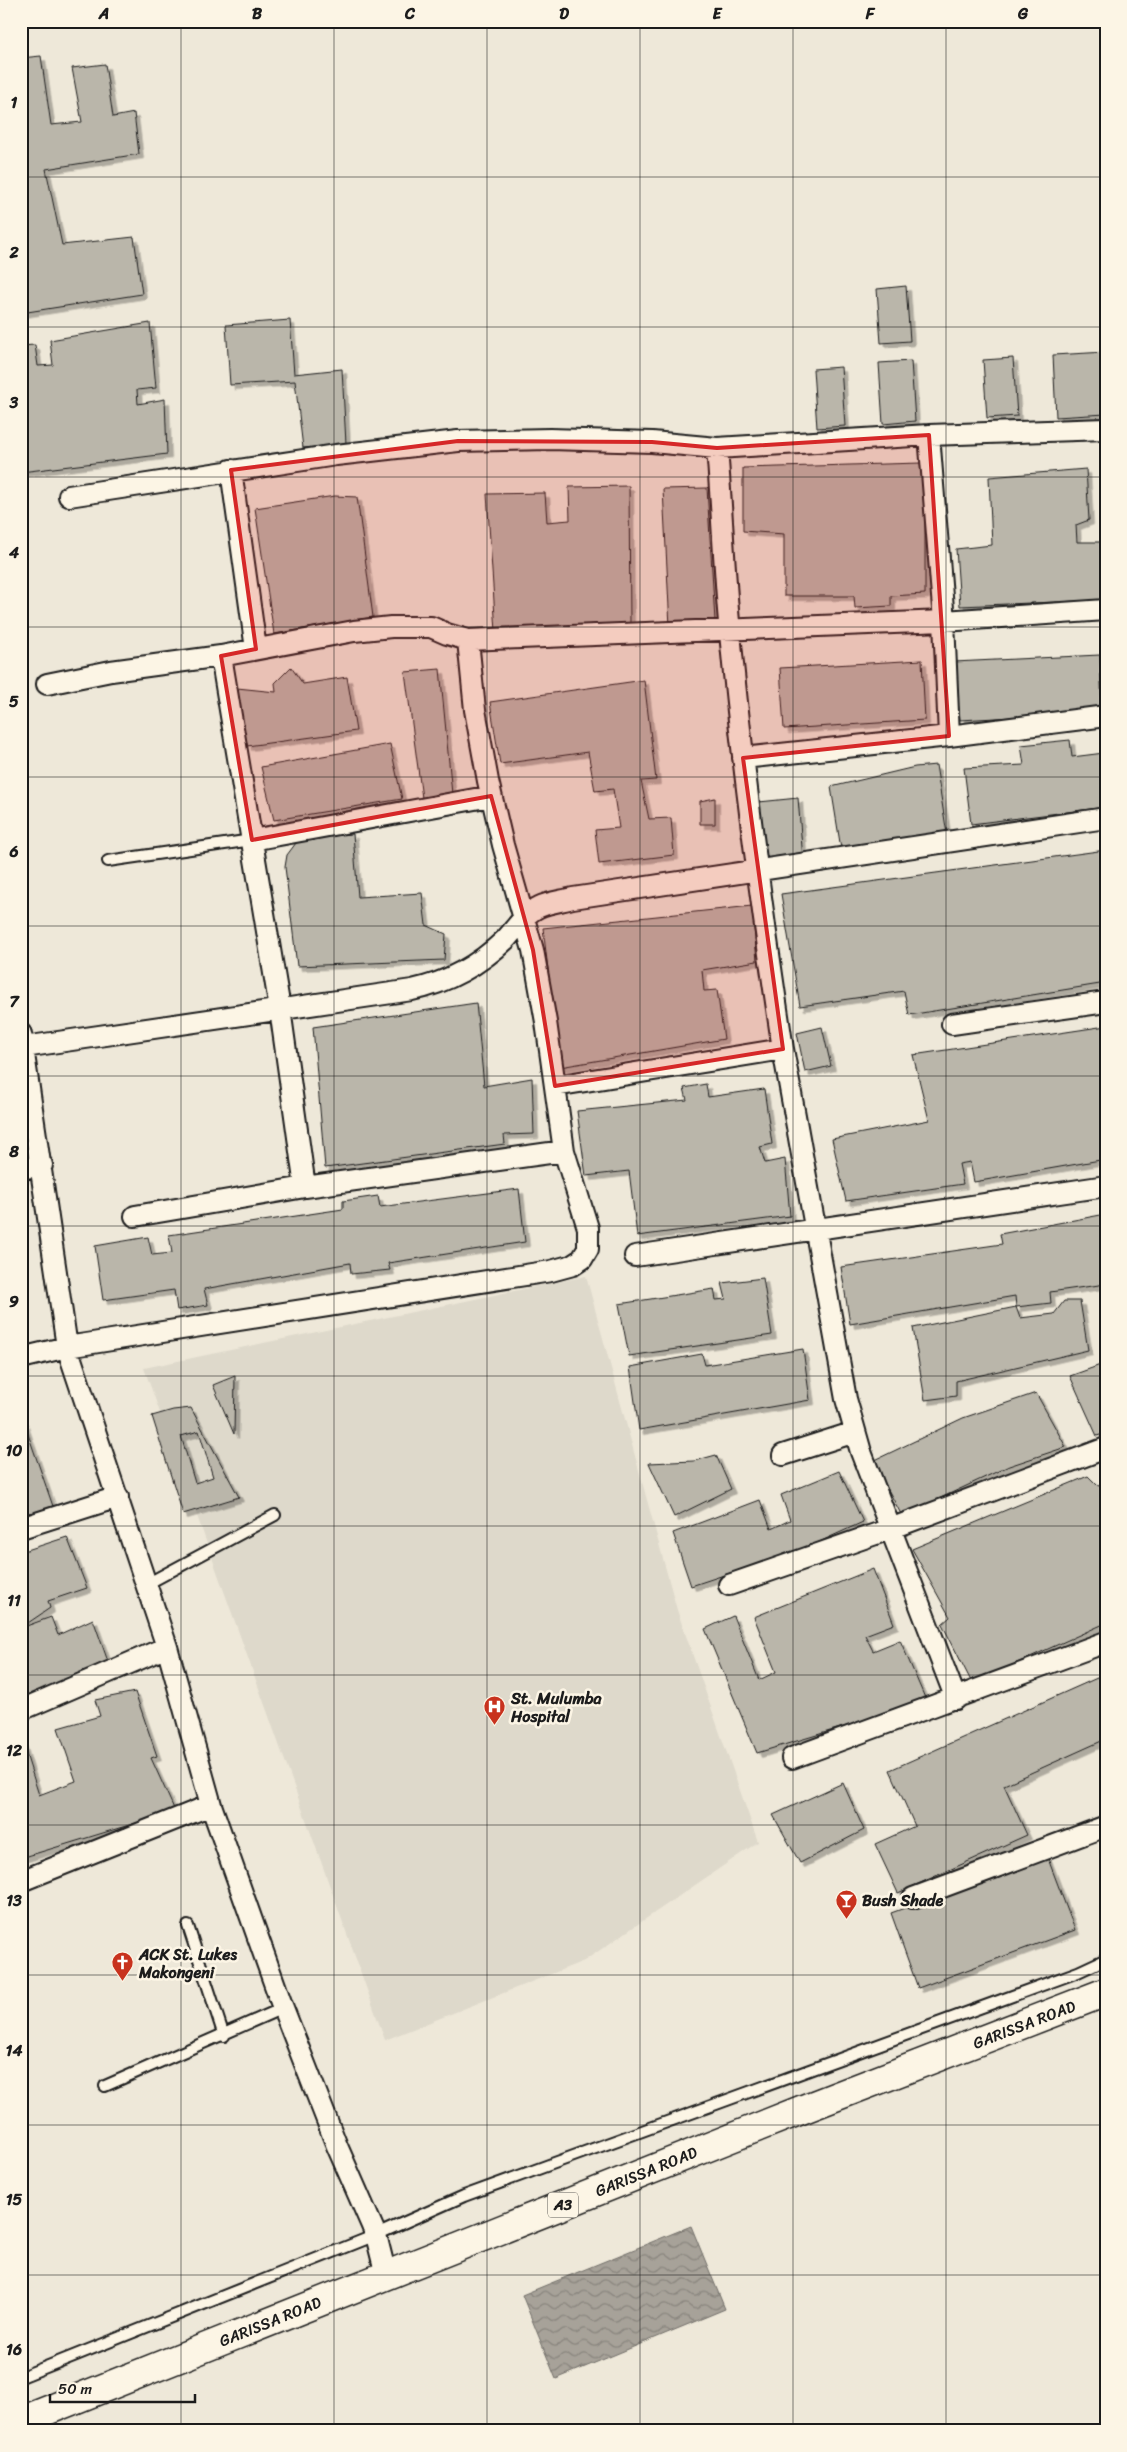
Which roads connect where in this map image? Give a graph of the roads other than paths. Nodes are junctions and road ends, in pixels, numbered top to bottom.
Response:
1 (1106, 429) edge
2 (929, 435) junction
3 (717, 448) junction
4 (231, 470) junction
5 (69, 496) dead end
6 (1106, 610) edge
7 (944, 622) junction
8 (730, 632) junction
9 (468, 640) junction
10 (256, 649) junction
11 (221, 656) junction
12 (47, 684) dead end
13 (1106, 716) edge
14 (949, 736) junction
15 (744, 758) junction
16 (491, 796) junction
17 (1106, 818) edge
18 (252, 840) junction
19 (108, 861) dead end
20 (756, 872) junction
21 (523, 918) junction
22 (1106, 1002) edge
23 (280, 1009) junction
24 (952, 1024) dead end
25 (23, 1040) edge
26 (783, 1050) junction
27 (555, 1086) junction
28 (564, 1151) junction
29 (42, 1165) junction
30 (21, 1168) edge
31 (1106, 1186) edge
32 (304, 1187) junction
33 (135, 1216) dead end
34 (816, 1227) junction
35 (635, 1256) dead end
36 (68, 1347) junction
37 (21, 1358) edge
38 (855, 1432) junction
39 (1106, 1448) edge
40 (783, 1454) dead end
41 (118, 1497) junction
42 (275, 1515) dead end
43 (21, 1528) edge
44 (890, 1528) junction
45 (729, 1584) dead end
46 (145, 1585) junction
47 (1106, 1642) edge
48 (167, 1647) junction
49 (956, 1699) junction
50 (21, 1710) edge
51 (792, 1758) dead end
52 (211, 1805) junction
53 (1106, 1826) edge
54 (21, 1880) edge
55 (913, 1898) dead end
56 (188, 1926) dead end
57 (1106, 1959) edge
58 (1106, 1992) edge
59 (283, 2008) junction
60 (224, 2036) junction
61 (105, 2086) dead end
62 (376, 2234) junction
63 (386, 2275) junction
64 (21, 2376) edge
65 (21, 2421) edge

1 - 2 street
2 - 3 street
2 - 7 street
3 - 4 street
3 - 8 street
4 - 5 street
4 - 10 street
6 - 7 street
7 - 8 street
7 - 14 street
8 - 9 street
8 - 15 street
9 - 10 street
9 - 16 street
10 - 11 street
11 - 12 street
11 - 18 street
13 - 14 street
14 - 15 street
15 - 20 street
16 - 18 street
16 - 21 street
17 - 20 street
18 - 19 lane
18 - 23 street
20 - 21 street
20 - 26 street
21 - 23 street
21 - 27 street
22 - 24 street
23 - 25 street
23 - 32 street
25 - 29 street
26 - 27 street
26 - 34 street
27 - 28 street
28 - 32 street
28 - 36 street
29 - 30 street
29 - 36 street
31 - 34 street
32 - 33 street
34 - 35 street
34 - 38 street
36 - 37 street
36 - 41 street
38 - 40 street
38 - 44 street
39 - 44 street
41 - 43 street
41 - 46 street
42 - 46 lane
44 - 45 street
44 - 49 street
46 - 48 street
47 - 49 street
48 - 50 street
48 - 52 street
49 - 51 street
52 - 54 street
52 - 59 street
53 - 55 street
56 - 60 lane
57 - 62 lane
58 - 63 highway, GARISSA ROAD / A3
59 - 60 lane
59 - 62 street
60 - 61 lane
62 - 63 street
62 - 64 lane
63 - 65 highway, GARISSA ROAD / A3

